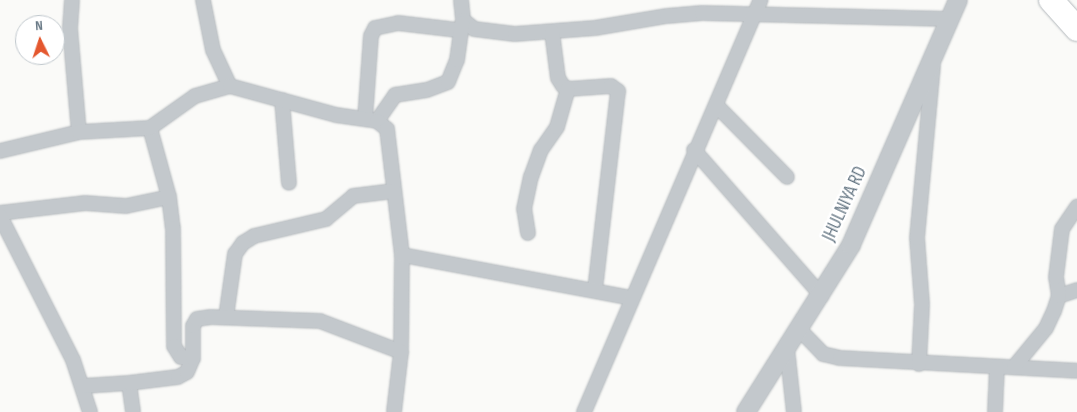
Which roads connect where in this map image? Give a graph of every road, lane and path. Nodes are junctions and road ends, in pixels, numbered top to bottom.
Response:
1 (72, 0) edge
2 (203, 0) edge
3 (461, 0) edge
4 (762, 0) edge
5 (958, 0) edge
6 (1051, 0) edge
7 (755, 16) junction
8 (950, 19) junction
9 (461, 25) junction
10 (1077, 29) edge
11 (552, 32) junction
12 (934, 60) junction
13 (230, 86) junction
14 (568, 89) junction
15 (282, 100) junction
16 (716, 105) junction
17 (371, 120) junction
18 (150, 128) junction
19 (79, 132) junction
20 (694, 150) junction
21 (0, 151) edge
22 (787, 177) dead end
23 (289, 183) dead end
24 (394, 192) junction
25 (169, 197) junction
26 (1077, 207) edge
27 (0, 215) edge
28 (528, 232) dead end
29 (402, 255) junction
30 (595, 290) junction
31 (1077, 290) edge
32 (822, 296) junction
33 (1059, 296) junction
34 (632, 298) junction
35 (226, 317) junction
36 (799, 329) junction
37 (787, 348) junction
38 (401, 352) junction
39 (193, 358) junction
40 (919, 364) junction
41 (997, 367) junction
42 (1014, 367) junction
43 (1077, 371) edge
44 (129, 384) junction
45 (83, 386) junction
46 (90, 412) edge
47 (133, 412) edge
48 (394, 412) edge
49 (584, 412) edge
50 (746, 412) edge
51 (794, 412) edge
52 (996, 412) edge

1 - 19 street
2 - 13 street
3 - 9 street
4 - 7 street
5 - 8 street, JHULNIYA RD
6 - 10 highway
7 - 8 street
7 - 11 street
7 - 16 street
8 - 12 street, JHULNIYA RD
9 - 11 street
9 - 17 street
9 - 17 street
11 - 14 street
12 - 32 street, JHULNIYA RD
12 - 40 street
13 - 15 street
13 - 18 street
14 - 28 street
14 - 30 street
15 - 17 street
15 - 23 street
16 - 20 street
16 - 22 street
17 - 24 street
18 - 19 street
18 - 25 street
19 - 21 street
20 - 32 street
20 - 34 street
24 - 29 street
24 - 35 street
25 - 27 street
25 - 39 street
26 - 33 street
27 - 45 street
29 - 30 street
29 - 38 street
30 - 34 street
31 - 33 street
32 - 36 street, JHULNIYA RD
33 - 42 street
34 - 49 street
35 - 38 street
35 - 39 street
36 - 37 street, JHULNIYA RD
36 - 40 street
37 - 50 street, JHULNIYA RD
37 - 51 street
38 - 48 street
39 - 44 street
40 - 41 street
41 - 42 street
41 - 52 street
42 - 43 street
44 - 45 street
44 - 47 street
45 - 46 street

